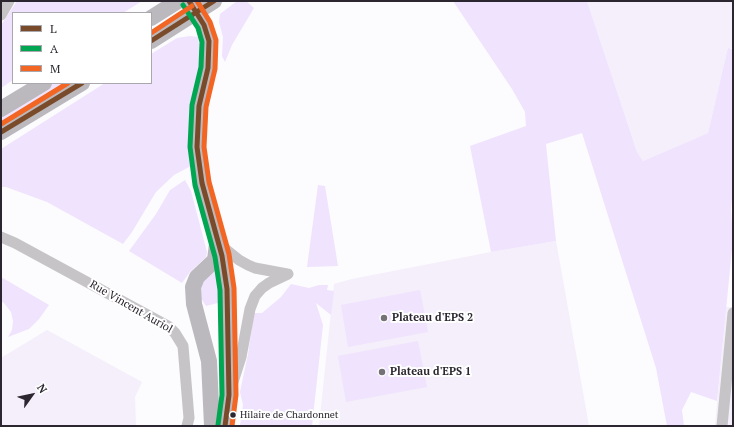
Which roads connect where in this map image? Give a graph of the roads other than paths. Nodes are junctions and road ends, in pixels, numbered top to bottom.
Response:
1 (9, 1) edge
2 (178, 1) edge
3 (214, 1) edge
4 (192, 7) edge
5 (1, 15) edge
6 (152, 17) edge
7 (152, 40) edge
8 (42, 84) edge
9 (80, 84) edge
10 (1, 109) edge
11 (1, 132) edge
12 (1, 237) edge
13 (218, 242) junction
14 (193, 287) junction
15 (733, 313) edge
16 (248, 326) junction
17 (228, 328) junction
18 (228, 395) junction
19 (187, 426) edge
20 (212, 426) edge
21 (225, 426) edge
22 (722, 426) edge

1 - 5 street
2 - 6 main road
3 - 4 main road
4 - 7 main road
4 - 13 main road
8 - 10 main road
9 - 11 main road
12 - 19 street, Rue Vincent Auriol
13 - 14 main road
13 - 16 street
13 - 17 main road
14 - 17 main road
14 - 20 main road
15 - 22 street
16 - 17 street
16 - 18 street
17 - 18 main road
18 - 21 main road

